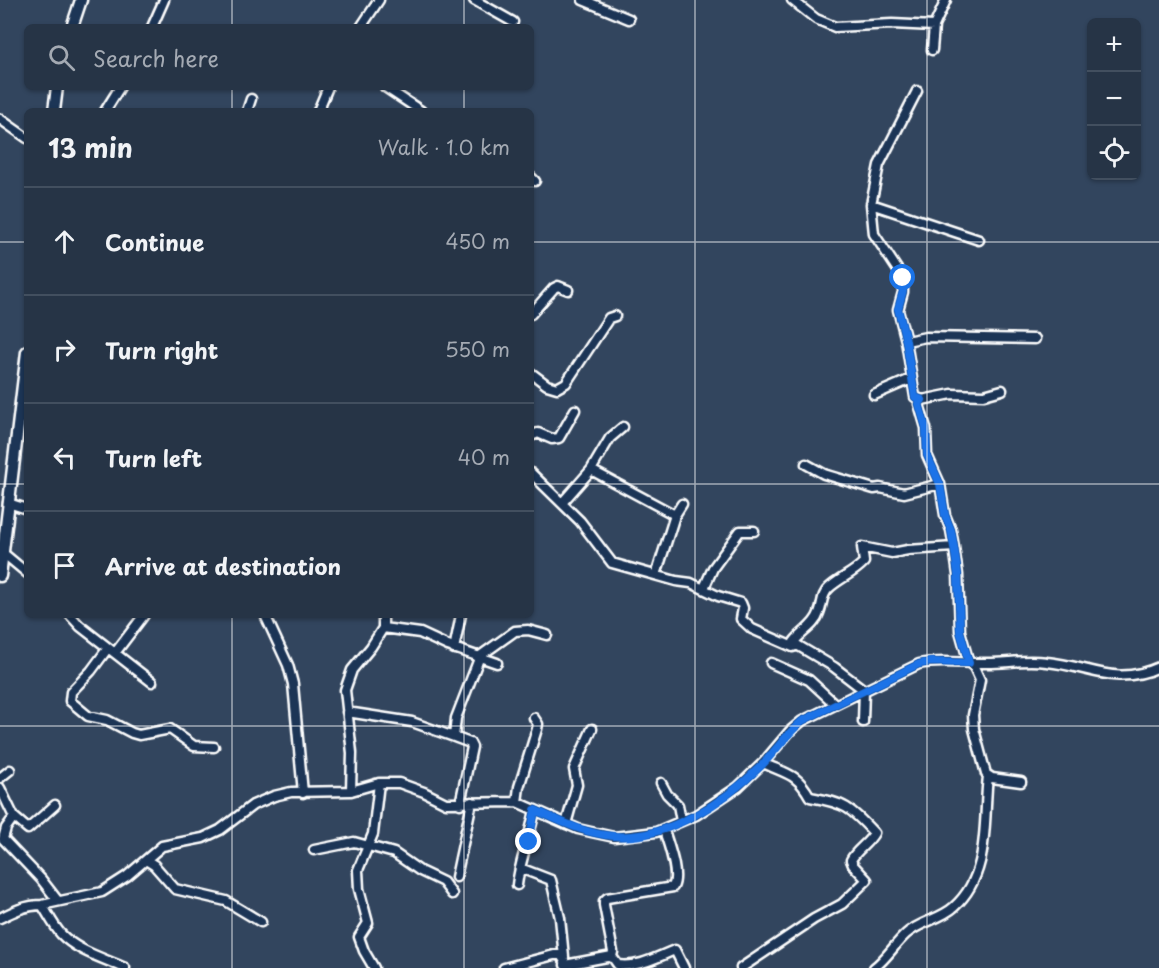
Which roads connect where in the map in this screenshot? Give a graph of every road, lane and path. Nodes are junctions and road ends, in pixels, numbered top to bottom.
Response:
1 (81, 0) edge
2 (164, 0) edge
3 (379, 0) edge
4 (474, 0) edge
5 (583, 0) edge
6 (792, 0) edge
7 (946, 0) edge
8 (629, 19) dead end
9 (513, 22) dead end
10 (73, 24) edge
11 (154, 24) edge
12 (363, 24) edge
13 (934, 26) junction
14 (932, 50) dead end
15 (57, 90) edge
16 (118, 90) edge
17 (327, 90) edge
18 (390, 90) edge
19 (917, 91) dead end
20 (252, 99) dead end
21 (54, 108) edge
22 (107, 108) edge
23 (248, 108) edge
24 (319, 108) edge
25 (417, 108) edge
26 (0, 118) edge
27 (24, 136) edge
28 (871, 204) junction
29 (979, 240) dead end
30 (568, 290) dead end
31 (534, 311) edge
32 (615, 316) dead end
33 (1035, 339) dead end
34 (906, 341) junction
35 (534, 375) edge
36 (24, 376) edge
37 (911, 379) junction
38 (1002, 390) dead end
39 (874, 395) dead end
40 (922, 400) junction
41 (575, 410) dead end
42 (623, 428) dead end
43 (534, 435) edge
44 (806, 464) dead end
45 (591, 470) junction
46 (534, 476) edge
47 (940, 484) junction
48 (8, 503) junction
49 (562, 503) junction
50 (682, 504) dead end
51 (24, 508) edge
52 (675, 515) junction
53 (754, 531) dead end
54 (954, 547) junction
55 (3, 553) junction
56 (24, 570) edge
57 (656, 575) junction
58 (0, 576) edge
59 (704, 588) junction
60 (73, 618) edge
61 (141, 618) edge
62 (266, 618) edge
63 (383, 618) edge
64 (460, 618) edge
65 (383, 628) junction
66 (547, 634) dead end
67 (797, 645) junction
68 (454, 649) junction
69 (111, 651) junction
70 (480, 656) junction
71 (497, 663) dead end
72 (771, 663) dead end
73 (969, 663) junction
74 (1159, 667) edge
75 (152, 681) dead end
76 (864, 690) junction
77 (836, 704) junction
78 (347, 712) junction
79 (534, 718) dead end
80 (863, 722) dead end
81 (592, 729) dead end
82 (454, 737) junction
83 (214, 747) dead end
84 (763, 764) junction
85 (10, 770) dead end
86 (988, 776) junction
87 (0, 778) edge
88 (1021, 782) dead end
89 (379, 783) junction
90 (661, 783) dead end
91 (0, 788) edge
92 (351, 791) junction
93 (303, 793) junction
94 (472, 802) junction
95 (517, 802) junction
96 (460, 804) junction
97 (55, 805) dead end
98 (535, 810) junction
99 (14, 817) junction
100 (681, 821) junction
101 (566, 824) junction
102 (664, 830) junction
103 (368, 845) junction
104 (314, 850) dead end
105 (146, 860) junction
106 (519, 868) junction
107 (456, 877) dead end
108 (517, 885) dead end
109 (452, 894) dead end
110 (58, 901) junction
111 (42, 905) junction
112 (0, 918) edge
113 (261, 922) dead end
114 (609, 957) junction
115 (565, 963) edge
116 (125, 968) edge
117 (374, 968) edge
118 (504, 968) edge
119 (684, 968) edge
120 (741, 968) edge
121 (874, 968) edge

1 - 10 main road
2 - 11 street
3 - 12 street
4 - 9 street
5 - 8 street
6 - 13 street
7 - 13 street
13 - 14 street
15 - 21 main road
16 - 22 street
17 - 24 street
18 - 25 street
19 - 28 street
20 - 23 street
26 - 27 street
28 - 29 street
28 - 34 street
30 - 31 street
32 - 35 street
33 - 34 street
34 - 37 street
36 - 48 main road
37 - 39 street
37 - 40 street
38 - 40 street
40 - 47 street
41 - 43 street
42 - 45 street
44 - 47 street
45 - 49 street
45 - 52 street
46 - 49 street
47 - 54 street
48 - 51 street
48 - 55 main road
49 - 57 street
50 - 52 street
52 - 57 street
53 - 59 street
54 - 67 street
54 - 73 street
55 - 56 street
55 - 58 main road
57 - 59 street
59 - 67 street
60 - 69 street
61 - 69 street
62 - 93 street
63 - 65 street
64 - 68 street
65 - 68 street
65 - 78 street
66 - 70 street
67 - 76 street
68 - 70 street
69 - 75 street
69 - 83 street
70 - 71 street
70 - 82 street
72 - 77 street
73 - 74 street
73 - 76 street
73 - 86 street
76 - 77 street
76 - 80 street
77 - 84 street
78 - 82 street
78 - 92 street
79 - 95 street
81 - 101 street
82 - 96 street
84 - 100 street
84 - 120 street
85 - 87 street
86 - 88 street
86 - 121 street
89 - 92 street
89 - 96 street
89 - 103 street
90 - 100 street
91 - 99 street
92 - 93 street
93 - 105 street
94 - 95 street
94 - 96 street
94 - 107 street
95 - 98 street
97 - 99 street
98 - 101 street
98 - 106 street
99 - 110 street
100 - 102 street
101 - 102 street
102 - 114 street
103 - 104 street
103 - 109 street
103 - 117 street
105 - 110 street
105 - 113 street
106 - 108 street
106 - 115 street
110 - 111 street
111 - 112 street
111 - 116 street
114 - 115 street
114 - 119 street
115 - 118 street

